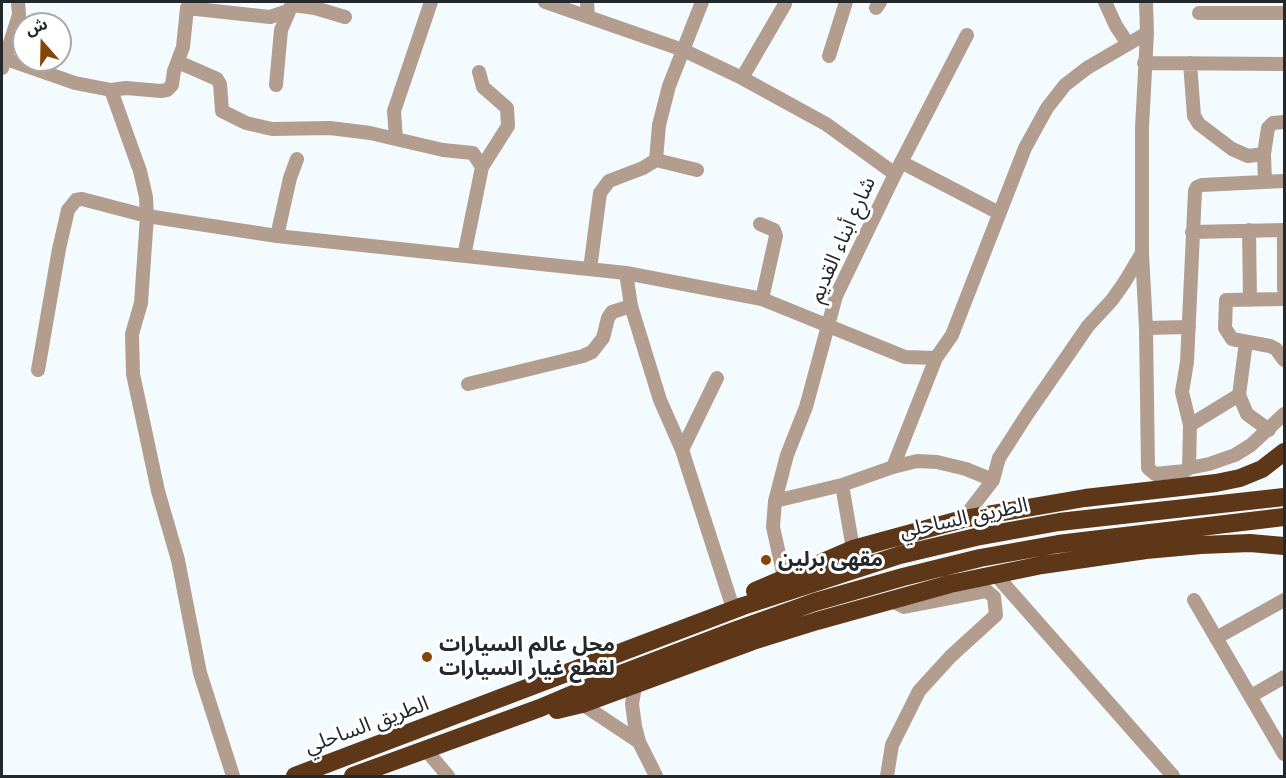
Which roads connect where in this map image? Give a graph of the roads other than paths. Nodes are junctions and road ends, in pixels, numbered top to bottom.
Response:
1 (18, 2) edge
2 (431, 2) edge
3 (545, 2) edge
4 (586, 2) edge
5 (702, 2) edge
6 (846, 2) edge
7 (1105, 2) edge
8 (1146, 2) edge
9 (293, 3) edge
10 (785, 4) dead end
11 (187, 5) edge
12 (1227, 7) edge
13 (1199, 13) dead end
14 (1284, 13) edge
15 (588, 16) junction
16 (345, 17) dead end
17 (1147, 33) junction
18 (967, 35) dead end
19 (7, 37) edge
20 (1128, 44) junction
21 (683, 50) junction
22 (829, 56) dead end
23 (178, 62) junction
24 (1144, 63) junction
25 (1190, 63) junction
26 (4, 64) edge
27 (1284, 64) edge
28 (479, 72) dead end
29 (742, 78) junction
30 (276, 85) dead end
31 (111, 90) junction
32 (1284, 122) edge
33 (396, 139) junction
34 (1264, 154) junction
35 (297, 159) dead end
36 (656, 160) junction
37 (483, 167) junction
38 (898, 168) junction
39 (697, 170) dead end
40 (1265, 181) junction
41 (1284, 181) edge
42 (999, 213) junction
43 (147, 216) junction
44 (760, 224) dead end
45 (1249, 230) junction
46 (1284, 230) edge
47 (1192, 232) junction
48 (277, 237) junction
49 (1142, 253) junction
50 (464, 256) junction
51 (590, 269) junction
52 (627, 273) junction
53 (1284, 289) edge
54 (762, 299) junction
55 (1284, 299) edge
56 (1250, 300) junction
57 (631, 306) junction
58 (829, 326) junction
59 (1189, 327) junction
60 (1146, 328) junction
61 (1246, 342) junction
62 (936, 358) junction
63 (1284, 360) edge
64 (38, 370) dead end
65 (717, 378) dead end
66 (468, 384) dead end
67 (1239, 395) junction
68 (1284, 414) edge
69 (1190, 425) junction
70 (1269, 430) junction
71 (682, 450) junction
72 (1284, 452) edge
73 (893, 466) junction
74 (1189, 468) junction
75 (993, 480) junction
76 (842, 485) junction
77 (1284, 497) edge
78 (775, 501) junction
79 (1284, 517) edge
80 (963, 519) junction
81 (1284, 546) edge
82 (853, 549) junction
83 (995, 574) junction
84 (784, 578) junction
85 (890, 600) junction
86 (1194, 600) dead end
87 (1284, 600) edge
88 (731, 602) junction
89 (706, 620) junction
90 (1216, 638) junction
91 (1284, 677) edge
92 (634, 686) junction
93 (1251, 696) junction
94 (582, 704) junction
95 (540, 708) junction
96 (639, 742) junction
97 (426, 750) junction
98 (1284, 754) edge
99 (232, 777) edge
100 (295, 777) edge
101 (353, 777) edge
102 (448, 777) edge
103 (656, 777) edge
104 (887, 777) edge
105 (1173, 777) edge

1 - 19 street
2 - 33 street
3 - 15 street
4 - 15 street
5 - 21 street
6 - 22 street
7 - 20 street
8 - 17 street
9 - 11 street
9 - 16 street
9 - 30 street
10 - 29 street
11 - 23 street
12 - 13 street
12 - 14 street
15 - 21 street
17 - 20 street
17 - 24 street
18 - 38 street, شارع أبناء القديم
19 - 26 street
20 - 42 street
21 - 29 street
21 - 36 street
23 - 31 street
23 - 33 street
24 - 25 street
24 - 49 street
25 - 27 street
25 - 34 street
26 - 31 street
28 - 37 street
29 - 38 street
31 - 43 street
32 - 34 street
33 - 37 street
34 - 40 street
35 - 48 street
36 - 39 street
36 - 51 street
37 - 50 street
38 - 42 street
38 - 58 street, شارع أبناء القديم
40 - 41 street
40 - 47 street
42 - 62 street
43 - 48 street
43 - 64 street
43 - 99 street
44 - 54 street
45 - 46 street
45 - 47 street
45 - 56 street
46 - 53 street
47 - 59 street
48 - 50 street
49 - 60 street
49 - 75 street
50 - 51 street
51 - 52 street
52 - 54 street
52 - 57 street
54 - 58 street
55 - 56 street
56 - 61 street
57 - 66 street
57 - 71 street
58 - 62 street
58 - 78 street, شارع أبناء القديم
59 - 60 street
59 - 69 street
60 - 74 street
61 - 63 street
61 - 67 street
62 - 73 street
65 - 71 street
67 - 69 street
67 - 70 street
68 - 70 street
69 - 74 street
70 - 74 street
71 - 88 street
72 - 80 highway
73 - 75 street
73 - 76 street
75 - 80 street
76 - 78 street
76 - 82 street
77 - 89 highway, الطريق الساحلي
78 - 84 street, شارع أبناء القديم
79 - 95 highway, الطريق الساحلي
80 - 82 highway
81 - 83 highway
82 - 84 highway
83 - 85 highway
83 - 105 street
84 - 88 highway
85 - 92 highway
85 - 104 street
86 - 90 street
87 - 90 street
88 - 89 highway
89 - 100 highway, الطريق الساحلي
90 - 93 street
91 - 93 street
92 - 94 highway
92 - 96 street
93 - 98 street
94 - 95 highway
94 - 96 street
95 - 97 highway, الطريق الساحلي
96 - 103 street
97 - 101 highway, الطريق الساحلي
97 - 102 street

